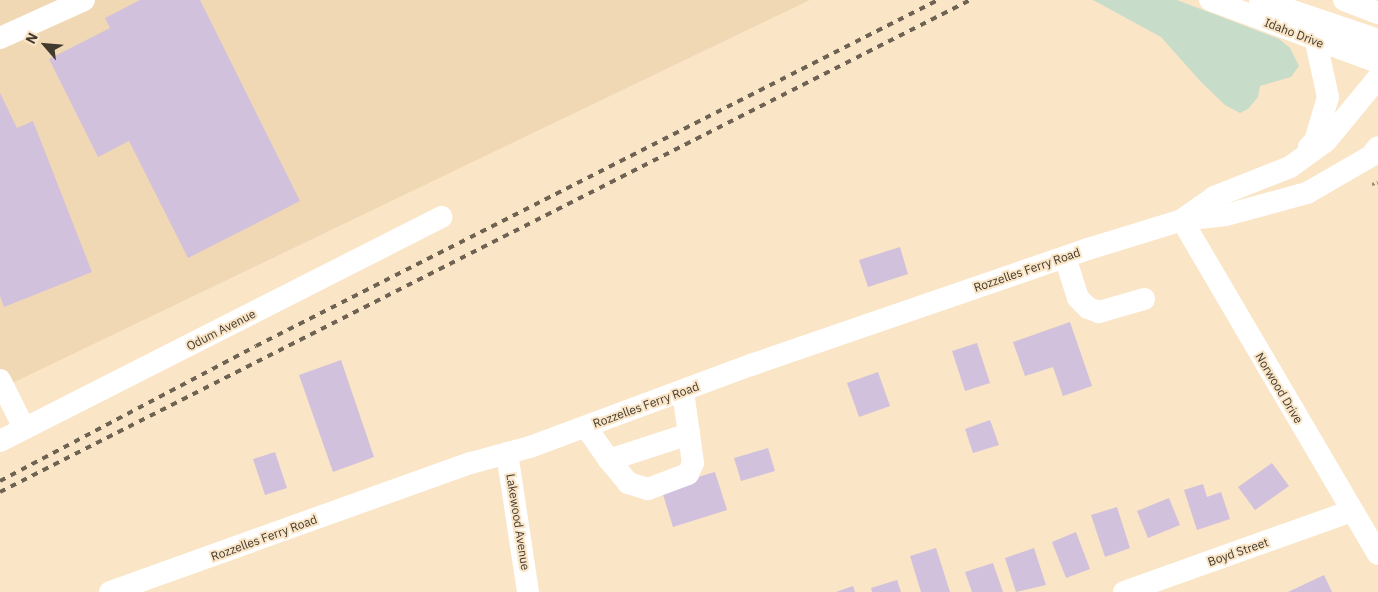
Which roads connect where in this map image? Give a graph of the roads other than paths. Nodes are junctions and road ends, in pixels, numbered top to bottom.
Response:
1 (84, 0) edge
2 (1210, 0) edge
3 (1260, 0) edge
4 (1344, 0) edge
5 (1378, 13) edge
6 (0, 38) edge
7 (1378, 40) edge
8 (1316, 42) junction
9 (1378, 62) edge
10 (1378, 78) edge
11 (1378, 147) edge
12 (1290, 167) junction
13 (441, 217) dead end
14 (1182, 220) junction
15 (1065, 257) junction
16 (1144, 300) dead end
17 (0, 380) edge
18 (683, 392) junction
19 (586, 427) junction
20 (24, 428) junction
21 (689, 434) junction
22 (0, 441) edge
23 (507, 453) junction
24 (610, 460) junction
25 (1352, 511) junction
26 (1378, 554) edge
27 (121, 590) edge
28 (528, 592) edge
29 (1124, 592) edge

1 - 6 street
2 - 8 street, Idaho Drive
3 - 7 street
4 - 5 street
8 - 9 street, Idaho Drive
8 - 12 street
10 - 12 street
11 - 14 street
12 - 14 street
13 - 20 street, Odum Avenue
14 - 15 street, Rozzelles Ferry Road
14 - 25 street, Norwood Drive
15 - 16 street
15 - 18 street, Rozzelles Ferry Road
17 - 20 street
18 - 19 street, Rozzelles Ferry Road
18 - 21 street
19 - 23 street, Rozzelles Ferry Road
19 - 24 street
20 - 22 street, Odum Avenue
21 - 24 street
21 - 24 street
23 - 27 street, Rozzelles Ferry Road
23 - 28 street, Lakewood Avenue
25 - 26 street, Norwood Drive
25 - 29 street, Boyd Street

